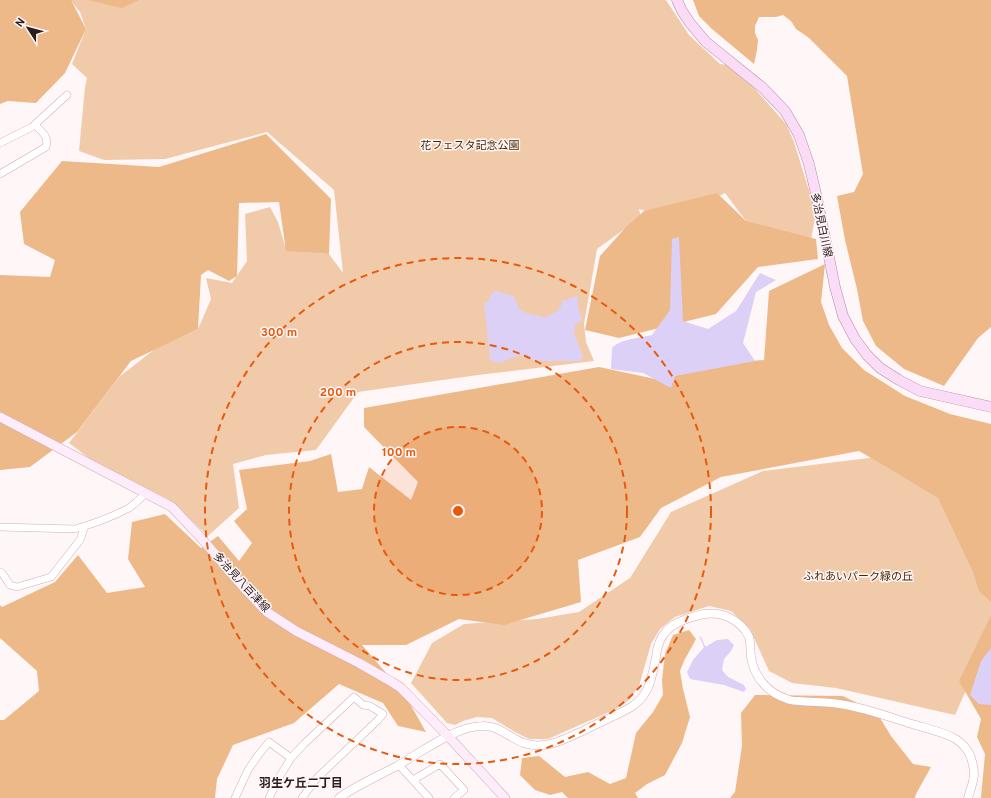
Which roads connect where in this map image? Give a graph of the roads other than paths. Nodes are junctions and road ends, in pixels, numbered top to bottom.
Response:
1 (677, 0) edge
2 (67, 95) dead end
3 (35, 125) junction
4 (0, 143) edge
5 (0, 174) edge
6 (991, 407) edge
7 (0, 417) edge
8 (146, 493) junction
9 (85, 526) junction
10 (0, 527) edge
11 (0, 572) edge
12 (448, 736) junction
13 (291, 758) junction
14 (399, 765) junction
15 (413, 780) junction
16 (236, 798) edge
17 (268, 798) edge
18 (302, 798) edge
19 (339, 798) edge
20 (429, 798) edge
21 (454, 798) edge
22 (505, 798) edge
23 (968, 798) edge

1 - 6 main road, 多治見白川線
2 - 3 street
3 - 4 street
3 - 5 street
7 - 8 main road, 多治見八百津線
8 - 9 street
8 - 12 main road, 多治見八百津線
9 - 10 street
9 - 11 street
12 - 14 street
12 - 22 main road, 多治見八百津線
12 - 23 street
13 - 16 street
13 - 17 street
13 - 18 street
14 - 15 street
14 - 19 street
15 - 20 street
15 - 21 street

